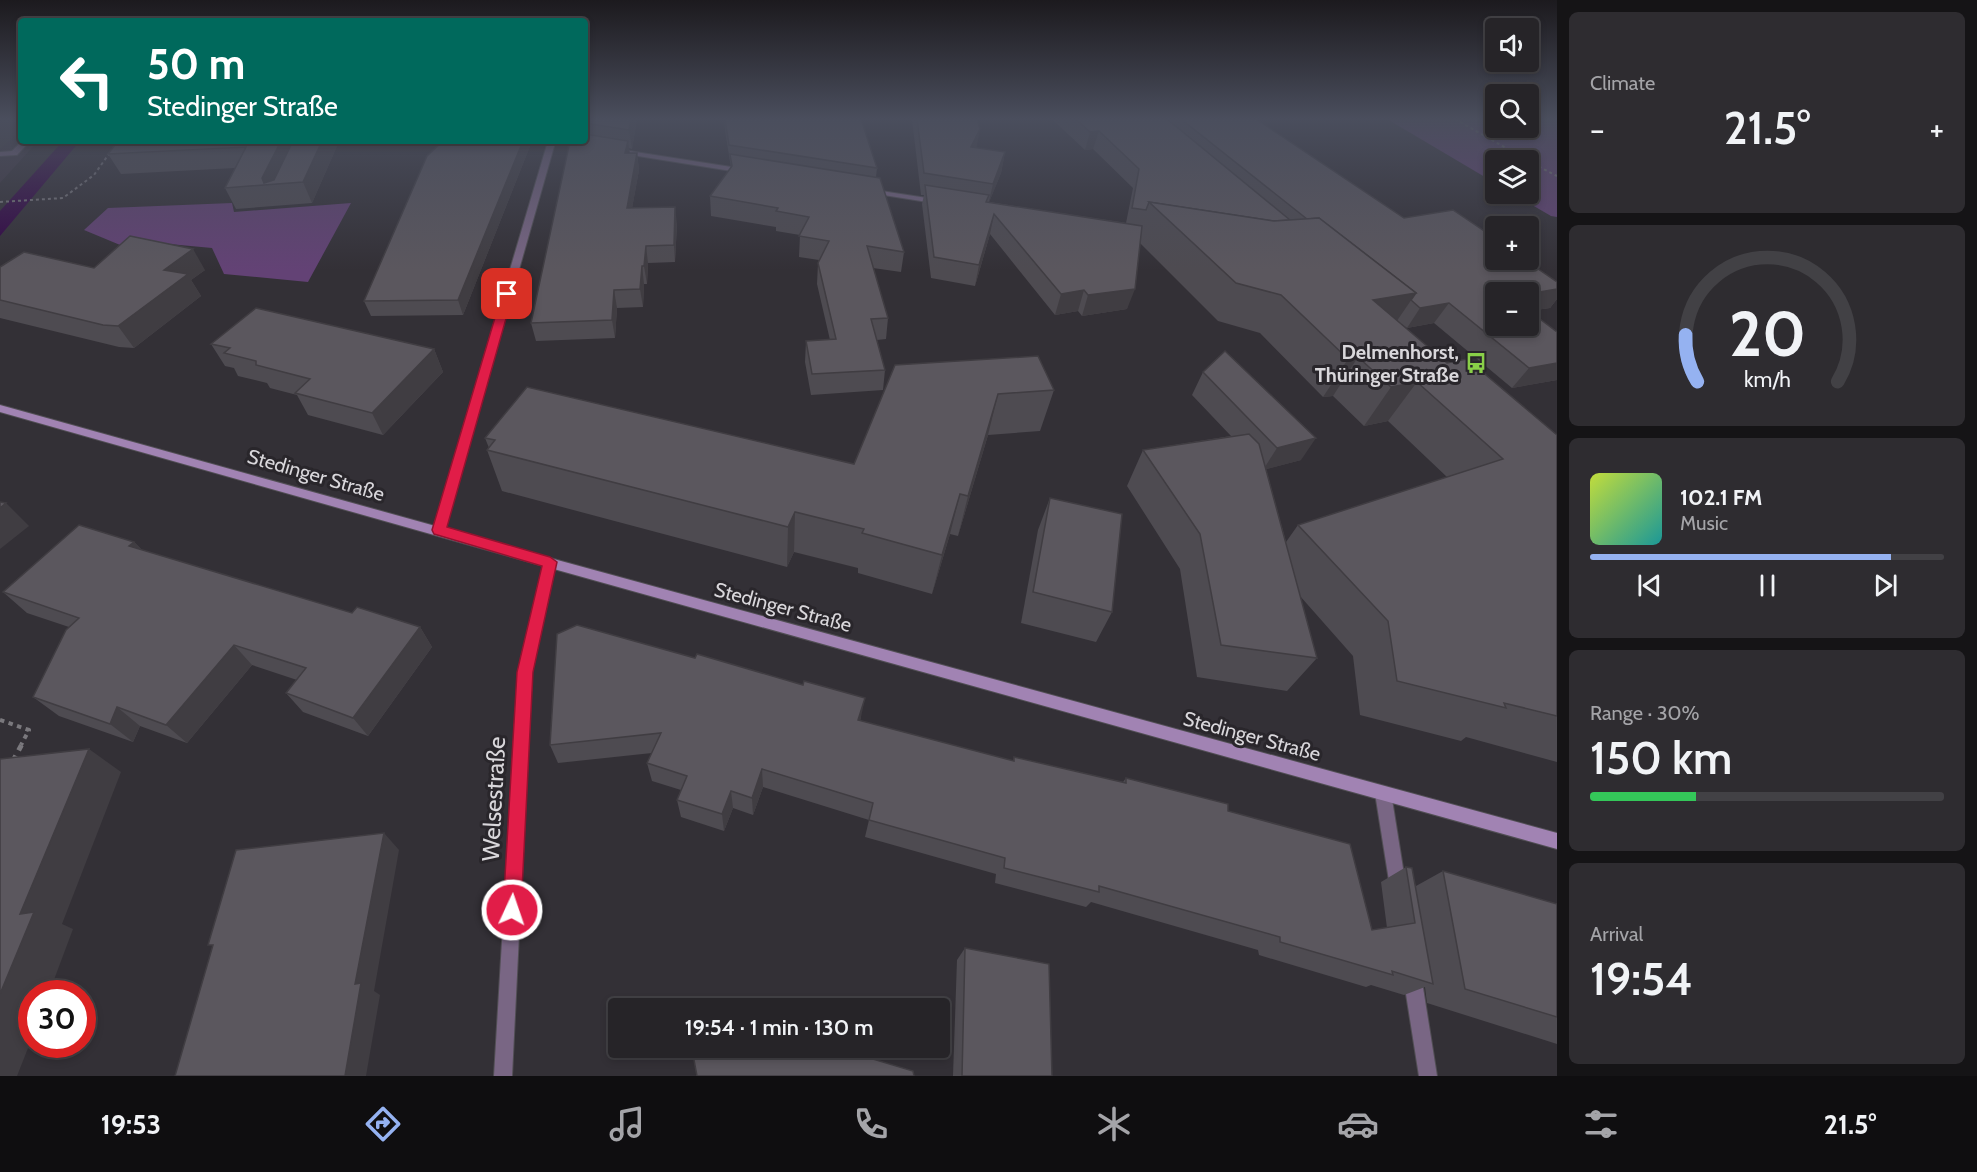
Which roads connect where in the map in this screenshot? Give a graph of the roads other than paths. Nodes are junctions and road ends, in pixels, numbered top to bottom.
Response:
1 (546, 169) edge
2 (731, 169) edge
3 (754, 173) edge
4 (859, 189) edge
5 (953, 204) edge
6 (0, 408) edge
7 (439, 530) junction
8 (550, 562) junction
9 (1383, 793) junction
10 (1557, 841) edge
11 (1401, 908) dead end
12 (1408, 954) edge
13 (503, 1076) edge
14 (1428, 1076) edge

1 - 7 street
2 - 3 street
4 - 5 street
6 - 7 main road, Stedinger Straße
7 - 8 main road, Stedinger Straße
8 - 9 main road, Stedinger Straße
8 - 13 street, Welsestraße
9 - 10 main road, Stedinger Straße
9 - 11 street
12 - 14 street

